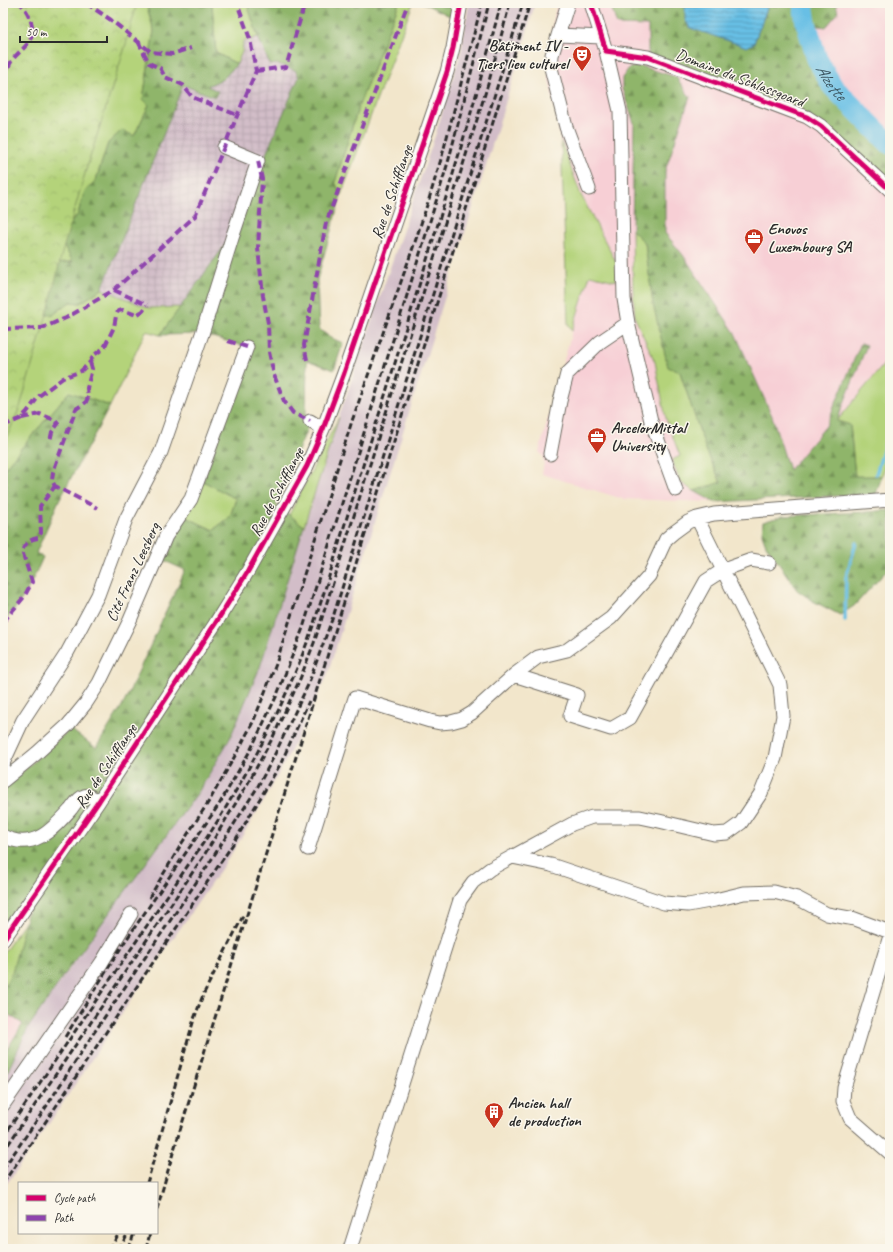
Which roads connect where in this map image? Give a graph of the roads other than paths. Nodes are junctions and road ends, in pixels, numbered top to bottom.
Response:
1 (461, 3) edge
2 (568, 3) edge
3 (591, 3) edge
4 (558, 35) junction
5 (601, 37) junction
6 (606, 52) junction
7 (224, 147) dead end
8 (589, 189) dead end
9 (890, 190) edge
10 (628, 323) junction
11 (247, 347) dead end
12 (310, 421) dead end
13 (323, 429) junction
14 (550, 454) dead end
15 (676, 490) dead end
16 (890, 500) edge
17 (697, 518) junction
18 (769, 563) dead end
19 (723, 570) junction
20 (514, 675) junction
21 (3, 766) edge
22 (3, 782) edge
23 (99, 802) junction
24 (3, 836) edge
25 (308, 849) dead end
26 (512, 857) junction
27 (131, 914) dead end
28 (890, 932) edge
29 (890, 936) edge
30 (3, 940) edge
31 (3, 1105) edge
32 (890, 1153) edge
33 (350, 1249) edge

1 - 13 street, Rue de Schifflange
2 - 4 street
3 - 5 street
4 - 5 street
4 - 8 street
5 - 6 street
6 - 9 street, Domaine du Schlassgoard
6 - 10 street
7 - 21 street, Cité Franz Leesberg
10 - 14 street
10 - 15 street
11 - 22 street, Cité Franz Leesberg
12 - 13 street
13 - 23 street, Rue de Schifflange
16 - 17 street
17 - 19 street
17 - 20 street
18 - 19 street
19 - 20 street
19 - 26 street
20 - 25 street
23 - 24 street
23 - 30 street, Rue de Schifflange
26 - 28 street
26 - 33 street
27 - 31 street
29 - 32 street

